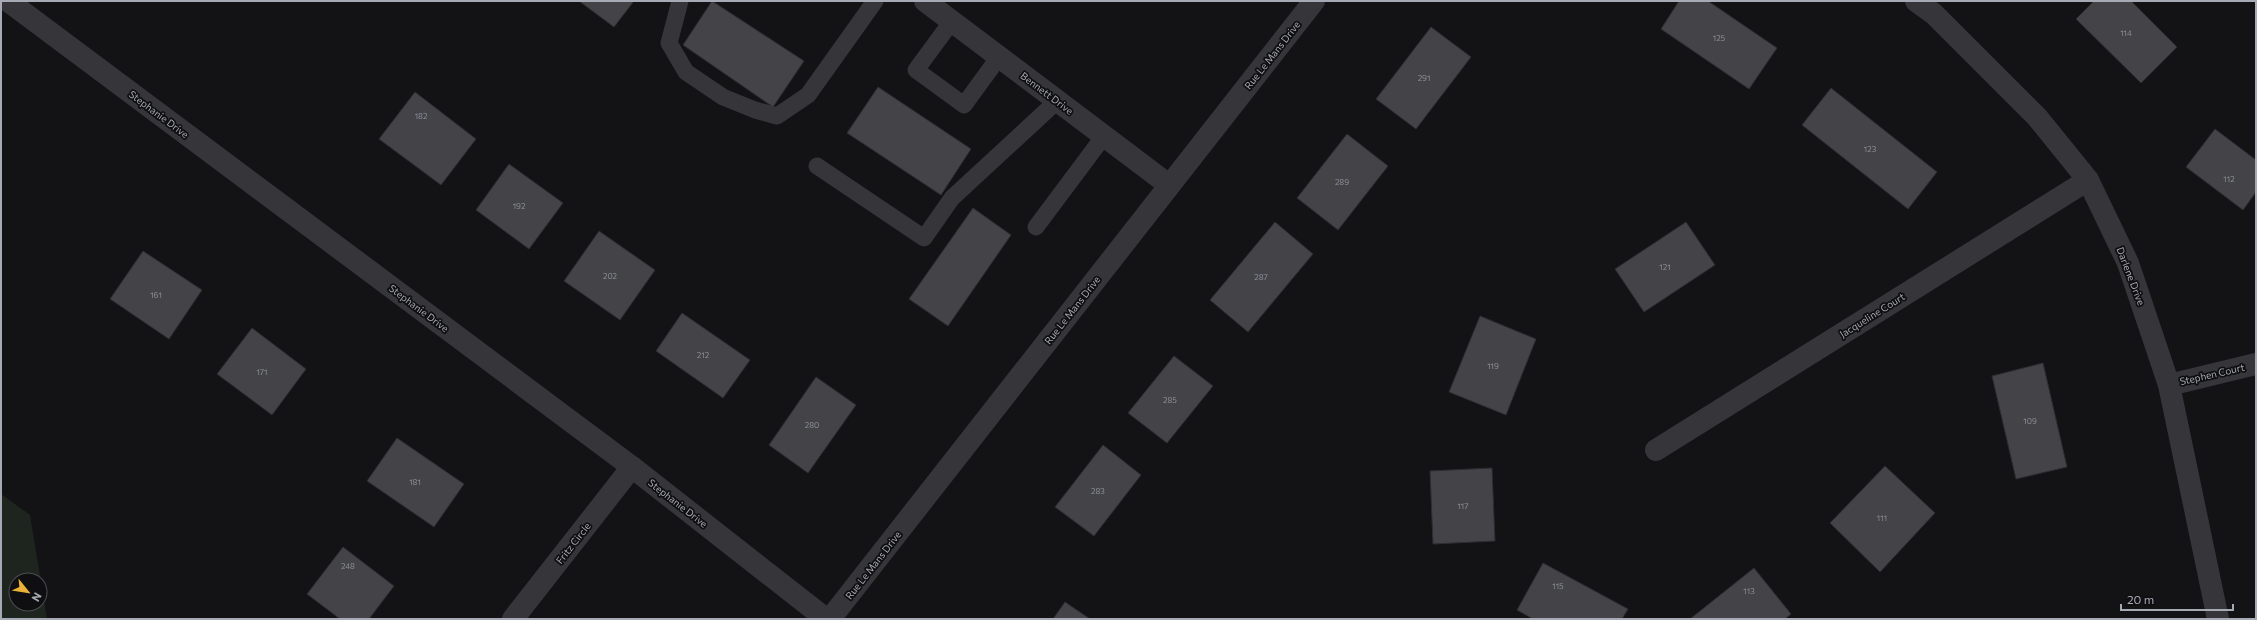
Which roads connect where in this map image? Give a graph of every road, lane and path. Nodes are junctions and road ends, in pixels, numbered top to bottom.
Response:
1 (8, 1) edge
2 (680, 1) edge
3 (875, 1) edge
4 (925, 1) edge
5 (1314, 1) edge
6 (1916, 1) edge
7 (952, 21) junction
8 (999, 57) junction
9 (1057, 101) junction
10 (1104, 136) junction
11 (817, 166) dead end
12 (2088, 180) junction
13 (1169, 185) junction
14 (1036, 227) dead end
15 (2256, 364) edge
16 (2169, 385) junction
17 (1656, 450) dead end
18 (632, 466) junction
19 (513, 619) edge
20 (826, 619) edge
21 (830, 619) edge
22 (2218, 619) edge

1 - 18 street, Stephanie Drive
2 - 3 lane
4 - 7 street, Bennett Drive
5 - 13 street, Rue Le Mans Drive
6 - 12 street, Darlene Drive
7 - 8 street, Bennett Drive
7 - 8 lane
8 - 9 street, Bennett Drive
9 - 10 street, Bennett Drive
9 - 11 lane
10 - 13 street, Bennett Drive
10 - 14 lane
12 - 16 street, Darlene Drive
12 - 17 street, Jacqueline Court
13 - 21 street, Rue Le Mans Drive
15 - 16 street, Stephen Court
16 - 22 street, Darlene Drive
18 - 19 street, Fritz Circle
18 - 20 street, Stephanie Drive

